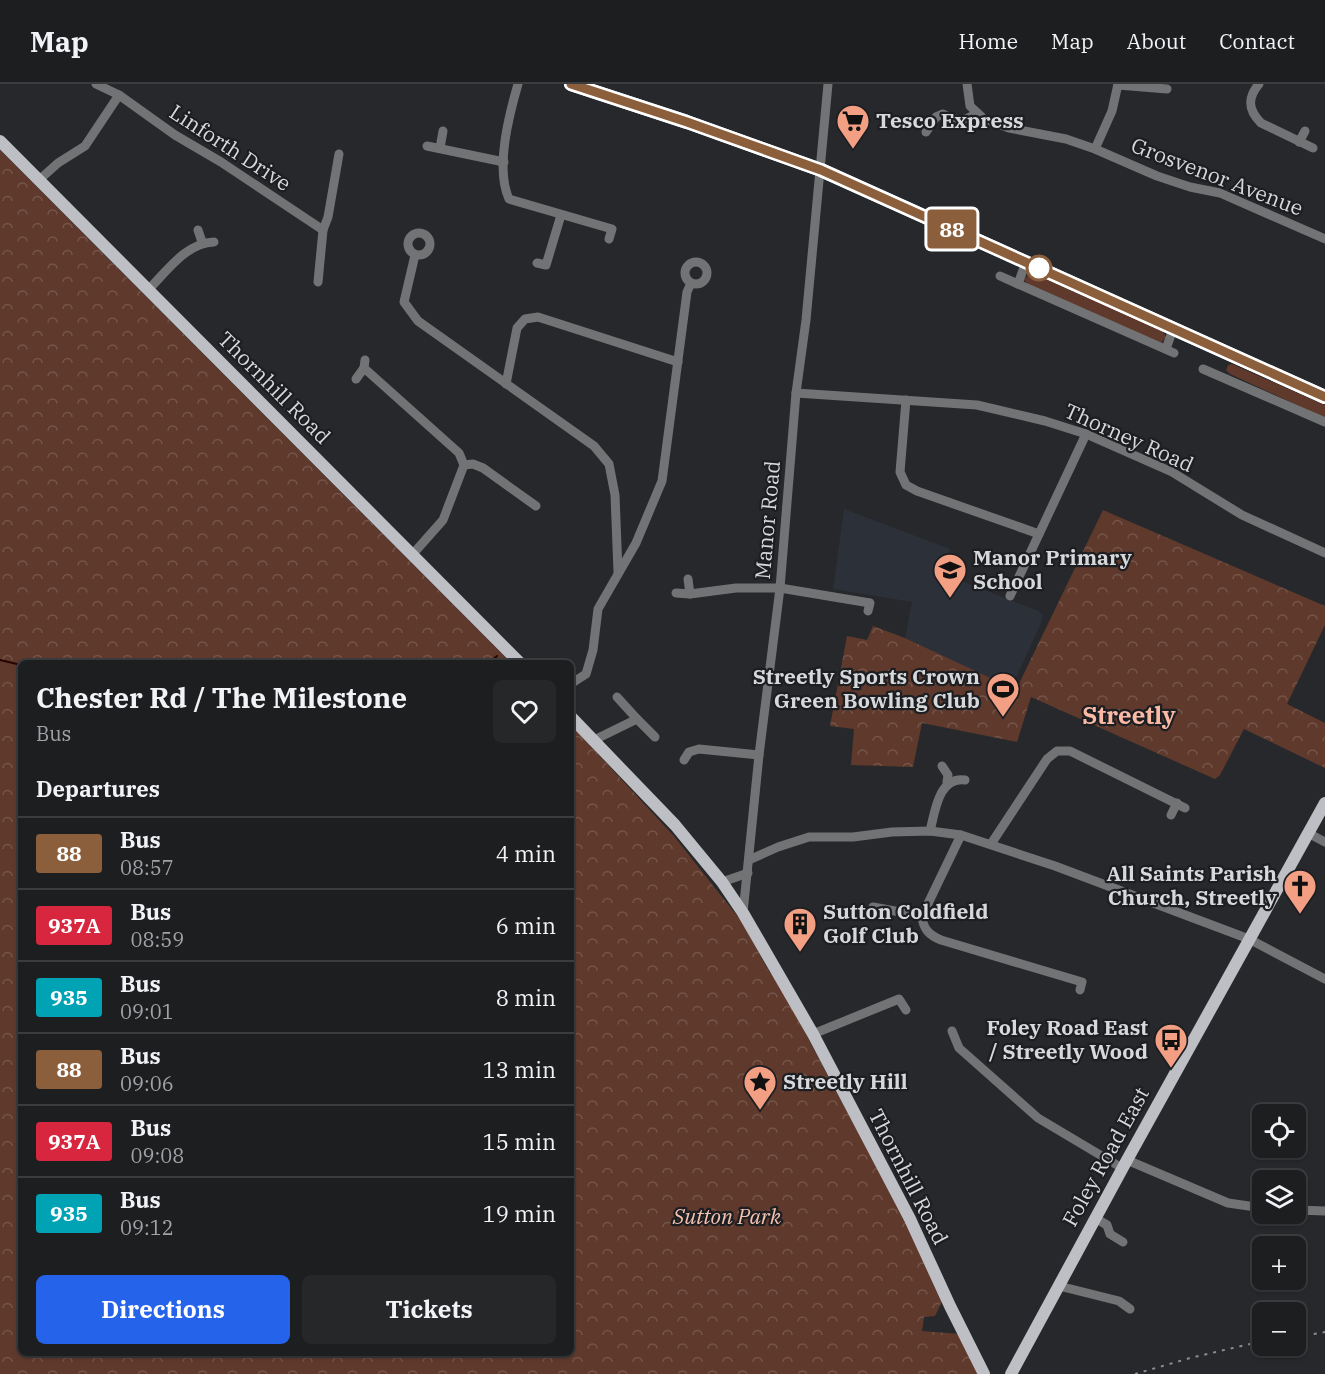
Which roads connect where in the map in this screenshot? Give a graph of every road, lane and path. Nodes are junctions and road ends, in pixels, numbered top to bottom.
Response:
1 (96, 84) edge
2 (518, 84) edge
3 (571, 84) edge
4 (828, 84) edge
5 (967, 84) edge
6 (1259, 84) edge
7 (1118, 85) edge
8 (1167, 89) dead end
9 (118, 95) junction
10 (977, 112) junction
11 (443, 131) dead end
12 (1305, 131) dead end
13 (926, 132) dead end
14 (0, 141) edge
15 (1299, 142) junction
16 (427, 146) dead end
17 (440, 148) junction
18 (1313, 148) dead end
19 (1095, 149) junction
20 (335, 159) dead end
21 (504, 162) junction
22 (821, 170) junction
23 (39, 180) junction
24 (561, 214) junction
25 (198, 230) dead end
26 (323, 231) junction
27 (609, 239) dead end
28 (1325, 239) edge
29 (202, 242) junction
30 (214, 242) dead end
31 (415, 255) dead end
32 (1026, 262) junction
33 (537, 263) dead end
34 (1000, 276) dead end
35 (318, 282) dead end
36 (691, 283) dead end
37 (1018, 284) junction
38 (149, 289) junction
39 (1173, 329) junction
40 (678, 362) junction
41 (1203, 369) dead end
42 (356, 380) dead end
43 (506, 384) junction
44 (796, 393) junction
45 (1325, 397) edge
46 (906, 400) junction
47 (403, 403) junction
48 (396, 412) dead end
49 (1325, 422) edge
50 (1086, 434) junction
51 (442, 438) junction
52 (436, 447) dead end
53 (464, 465) junction
54 (536, 506) dead end
55 (1040, 534) junction
56 (1325, 553) edge
57 (412, 555) junction
58 (618, 572) junction
59 (688, 579) dead end
60 (780, 588) junction
61 (676, 593) dead end
62 (690, 594) junction
63 (1010, 596) dead end
64 (868, 611) dead end
65 (517, 660) edge
66 (574, 682) edge
67 (617, 696) dead end
68 (637, 719) junction
69 (574, 720) edge
70 (655, 737) dead end
71 (592, 741) junction
72 (759, 755) junction
73 (684, 760) dead end
74 (942, 766) dead end
75 (964, 780) dead end
76 (947, 782) junction
77 (1325, 803) edge
78 (1171, 815) dead end
79 (930, 831) junction
80 (1308, 833) junction
81 (961, 835) junction
82 (1325, 842) edge
83 (991, 844) junction
84 (749, 860) junction
85 (748, 873) junction
86 (722, 882) junction
87 (873, 907) dead end
88 (743, 913) junction
89 (922, 916) junction
90 (1249, 939) junction
91 (1325, 979) edge
92 (1082, 982) dead end
93 (906, 1010) dead end
94 (952, 1031) dead end
95 (813, 1034) junction
96 (965, 1036) dead end
97 (956, 1041) junction
98 (1125, 1163) junction
99 (1252, 1206) edge
100 (1306, 1210) edge
101 (1325, 1211) edge
102 (1095, 1218) junction
103 (1123, 1242) dead end
104 (1059, 1286) junction
105 (1130, 1309) dead end
106 (984, 1374) edge
107 (1011, 1374) edge

1 - 9 street, Linforth Drive
2 - 21 street
3 - 22 highway
4 - 22 street, Manor Road
5 - 10 street
6 - 15 street
7 - 8 street
7 - 19 street
9 - 23 street
9 - 26 street, Linforth Drive
10 - 13 street
10 - 19 street, Grosvenor Avenue
11 - 17 street
12 - 15 street
14 - 23 main road, Thornhill Road
15 - 18 street
16 - 17 street
17 - 21 street
19 - 28 street, Grosvenor Avenue
20 - 26 street
21 - 24 street
22 - 32 highway
22 - 44 street, Manor Road
23 - 38 main road, Thornhill Road
24 - 27 street
24 - 33 street
25 - 29 street
26 - 35 street
29 - 30 street
29 - 38 street
31 - 43 street
32 - 37 street
32 - 39 highway
34 - 37 street
36 - 40 street
37 - 39 street
38 - 57 main road, Thornhill Road
39 - 45 highway
40 - 43 street
40 - 58 street
41 - 49 street
42 - 47 street
43 - 58 street
44 - 46 street, Thorney Road
44 - 60 street, Manor Road
46 - 50 street, Thorney Road
46 - 55 street
47 - 48 street
47 - 51 street
50 - 55 street
50 - 56 street, Thorney Road
51 - 52 street
51 - 53 street
53 - 54 street
53 - 57 street
55 - 63 street
57 - 65 main road, Thornhill Road
58 - 66 street
59 - 62 street
60 - 62 street
60 - 64 street
60 - 72 street, Manor Road
61 - 62 street
67 - 68 street
68 - 70 street
68 - 71 street
69 - 71 main road, Thornhill Road
71 - 86 main road, Thornhill Road
72 - 73 street
72 - 84 street, Manor Road
74 - 76 street
75 - 76 street
76 - 79 street
77 - 80 main road, Foley Road East
78 - 83 street
79 - 81 street
79 - 84 street
80 - 82 street
80 - 90 main road, Foley Road East
81 - 83 street
81 - 89 street
83 - 90 street
84 - 85 street, Manor Road
85 - 86 street
85 - 88 street, Manor Road
86 - 88 main road, Thornhill Road
87 - 89 street
88 - 95 main road, Thornhill Road
89 - 92 street
90 - 91 street
90 - 98 main road, Foley Road East
93 - 95 street
94 - 97 street
95 - 106 main road, Thornhill Road
96 - 97 street
97 - 98 street
98 - 99 street
98 - 102 main road, Foley Road East
100 - 101 street
102 - 103 street
102 - 104 main road, Foley Road East
104 - 105 street
104 - 107 main road, Foley Road East

